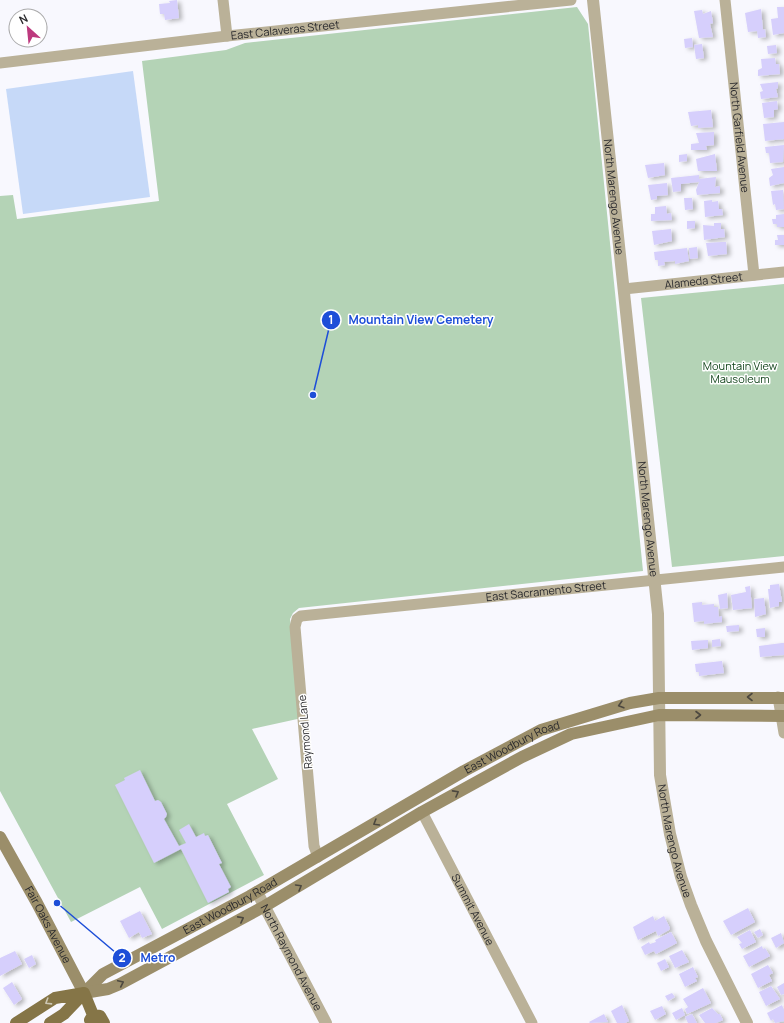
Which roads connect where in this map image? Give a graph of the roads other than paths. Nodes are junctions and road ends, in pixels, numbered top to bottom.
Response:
1 (223, 0) edge
2 (572, 0) edge
3 (593, 0) edge
4 (725, 0) edge
5 (227, 36) junction
6 (0, 63) edge
7 (784, 272) edge
8 (754, 275) junction
9 (624, 289) junction
10 (784, 567) edge
11 (654, 581) junction
12 (308, 614) joint
13 (659, 698) junction
14 (781, 698) edge
15 (659, 715) junction
16 (783, 716) edge
17 (784, 733) edge
18 (422, 812) junction
19 (0, 837) edge
20 (318, 857) junction
21 (256, 892) junction
22 (265, 906) junction
23 (84, 993) junction
24 (92, 1019) edge
25 (16, 1023) edge
26 (50, 1023) edge
27 (104, 1023) edge
28 (326, 1023) edge
29 (532, 1023) edge
30 (748, 1023) edge

1 - 5 street
2 - 5 street, East Calaveras Street
3 - 9 street, North Marengo Avenue
4 - 8 street, North Garfield Avenue
5 - 6 street, East Calaveras Street
7 - 8 street, Alameda Street
8 - 9 street, Alameda Street
9 - 11 street, North Marengo Avenue
10 - 11 street, East Sacramento Street
11 - 12 street, East Sacramento Street
11 - 13 street, North Marengo Avenue
12 - 20 street, Raymond Lane
14 -> 13 main road, East Woodbury Road
13 - 15 street, North Marengo Avenue
13 -> 20 main road, East Woodbury Road
14 - 16 street
15 -> 16 main road, East Woodbury Road
18 -> 15 main road, East Woodbury Road
15 - 30 street, North Marengo Avenue
16 - 17 street
22 -> 18 main road, East Woodbury Road
18 - 29 street, Summit Avenue
19 - 23 main road, Fair Oaks Avenue
20 - 21 main road, East Woodbury Road
21 - 22 street, North Raymond Avenue
21 - 23 main road, East Woodbury Road
23 -> 22 main road, East Woodbury Road
22 - 28 street, North Raymond Avenue
23 - 24 main road, Fair Oaks Avenue
23 -> 25 main road
23 - 26 main road
24 - 27 main road, Fair Oaks Avenue

